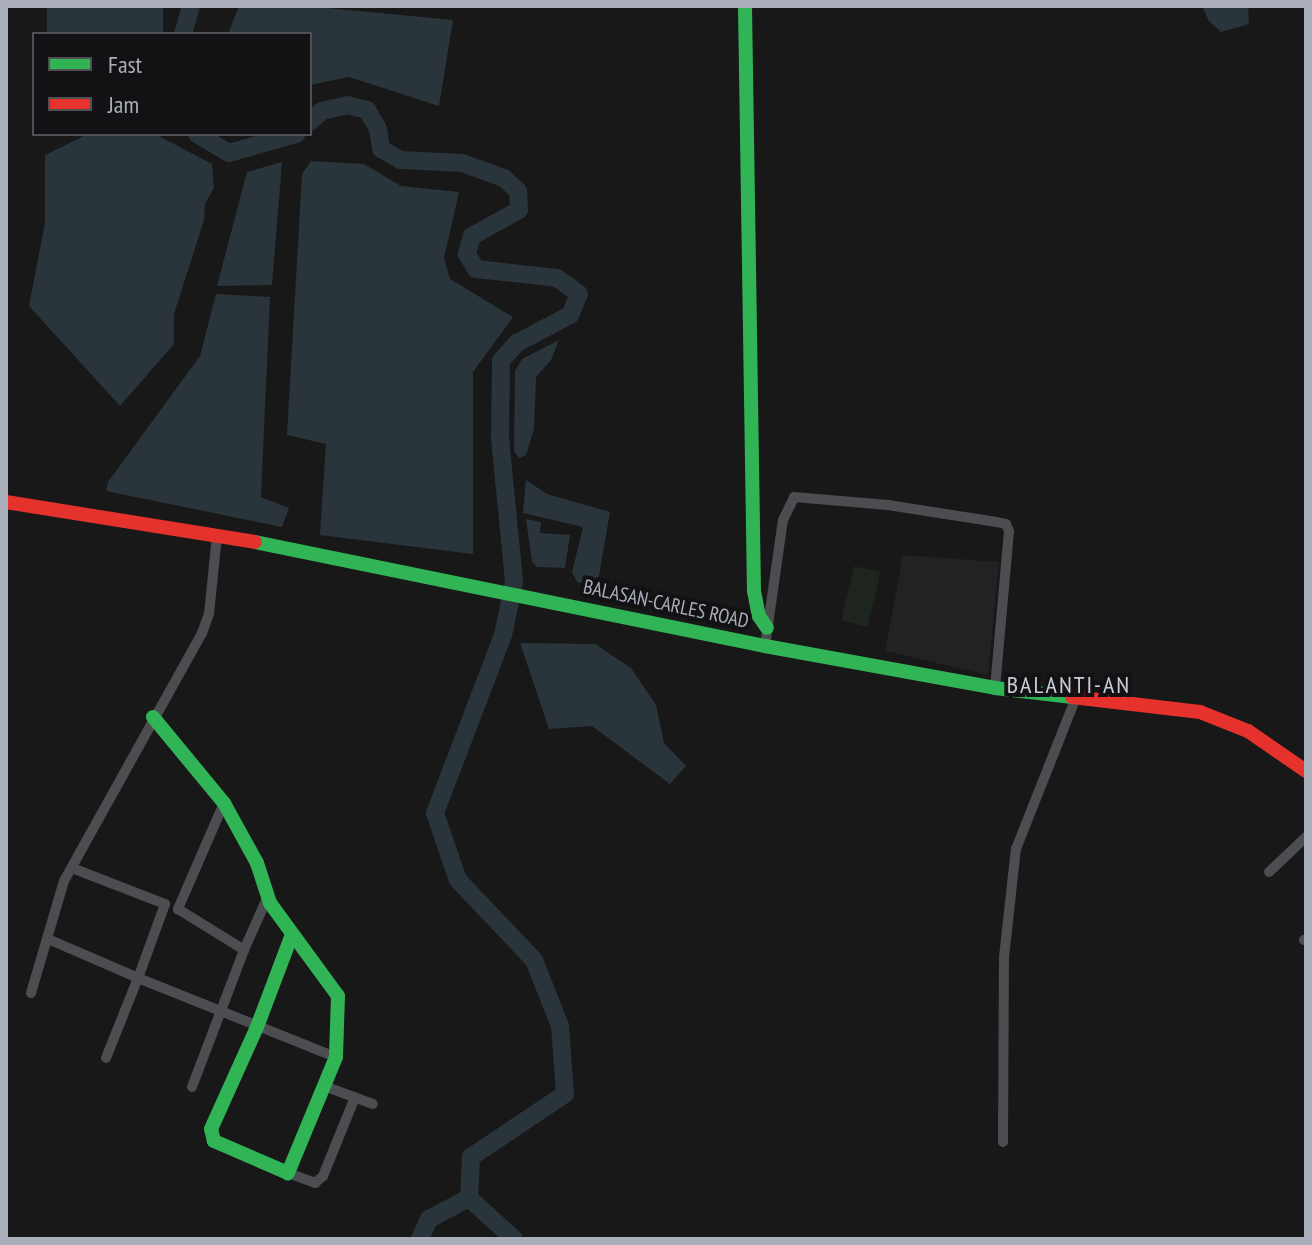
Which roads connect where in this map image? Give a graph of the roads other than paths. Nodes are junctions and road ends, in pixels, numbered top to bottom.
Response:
1 (745, 6) edge
2 (6, 502) edge
3 (217, 535) junction
4 (767, 628) junction
5 (765, 646) junction
6 (995, 688) junction
7 (1075, 700) junction
8 (153, 717) junction
9 (1304, 764) edge
10 (224, 803) junction
11 (1306, 837) edge
12 (72, 868) junction
13 (1269, 872) dead end
14 (268, 896) junction
15 (165, 904) junction
16 (178, 909) junction
17 (291, 937) junction
18 (48, 939) junction
19 (244, 950) junction
20 (138, 978) junction
21 (31, 993) dead end
22 (220, 1011) junction
23 (257, 1027) junction
24 (336, 1057) junction
25 (106, 1058) dead end
26 (324, 1086) junction
27 (192, 1087) dead end
28 (355, 1097) junction
29 (373, 1104) dead end
30 (1003, 1142) dead end
31 (288, 1173) junction

1 - 4 street
2 - 3 street, BALASAN-CARLES ROAD
3 - 5 street, BALASAN-CARLES ROAD
3 - 8 street
4 - 5 street
4 - 6 street
5 - 6 street, BALASAN-CARLES ROAD
6 - 7 street, BALASAN-CARLES ROAD
7 - 9 street, BALASAN-CARLES ROAD
7 - 30 street
8 - 10 street
8 - 12 street
10 - 14 street
10 - 16 street
11 - 13 street
12 - 15 street
12 - 18 street
14 - 17 street
14 - 19 street
15 - 16 street
15 - 20 street
16 - 19 street
17 - 23 street
17 - 24 street
18 - 20 street
18 - 21 street
19 - 22 street
20 - 22 street
20 - 25 street
22 - 23 street
22 - 27 street
23 - 24 street
23 - 31 street
24 - 26 street
26 - 28 street
26 - 31 street
28 - 29 street
28 - 31 street

